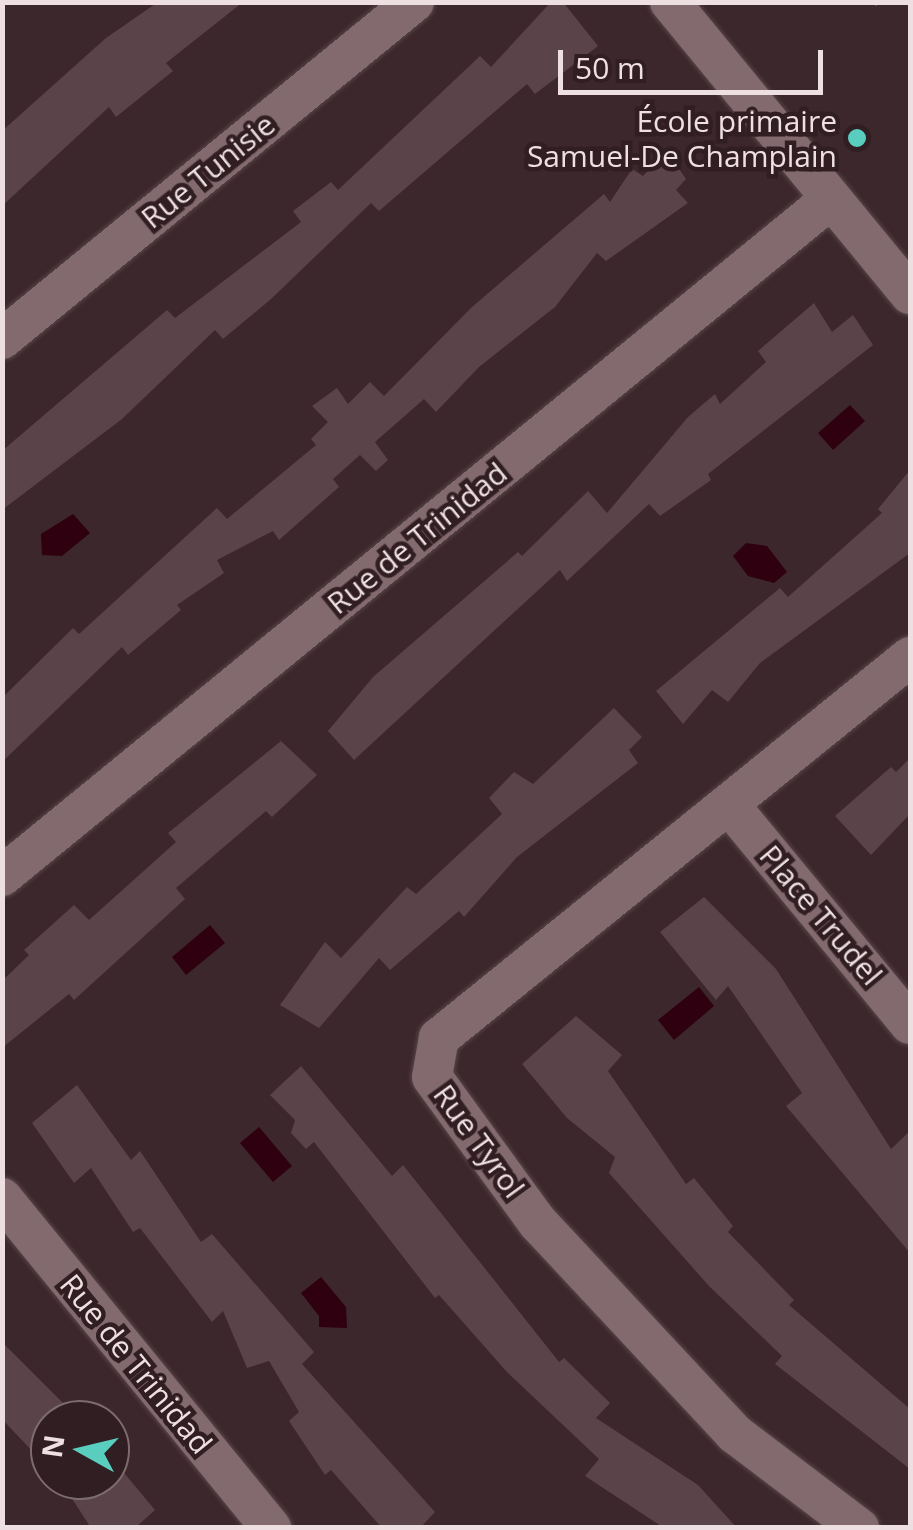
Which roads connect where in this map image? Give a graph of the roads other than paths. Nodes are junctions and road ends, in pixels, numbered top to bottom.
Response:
1 (414, 2) edge
2 (670, 2) edge
3 (831, 199) junction
4 (910, 294) edge
5 (2, 340) edge
6 (910, 656) edge
7 (731, 807) junction
8 (2, 876) edge
9 (910, 1024) edge
10 (2, 1198) edge
11 (271, 1528) edge
12 (860, 1528) edge

1 - 5 street, Rue Tunisie
2 - 3 street
3 - 4 street
3 - 8 street, Rue de Trinidad
6 - 7 street, Rue Tyrol
7 - 9 street, Place Trudel
7 - 12 street, Rue Tyrol
10 - 11 street, Rue de Trinidad

